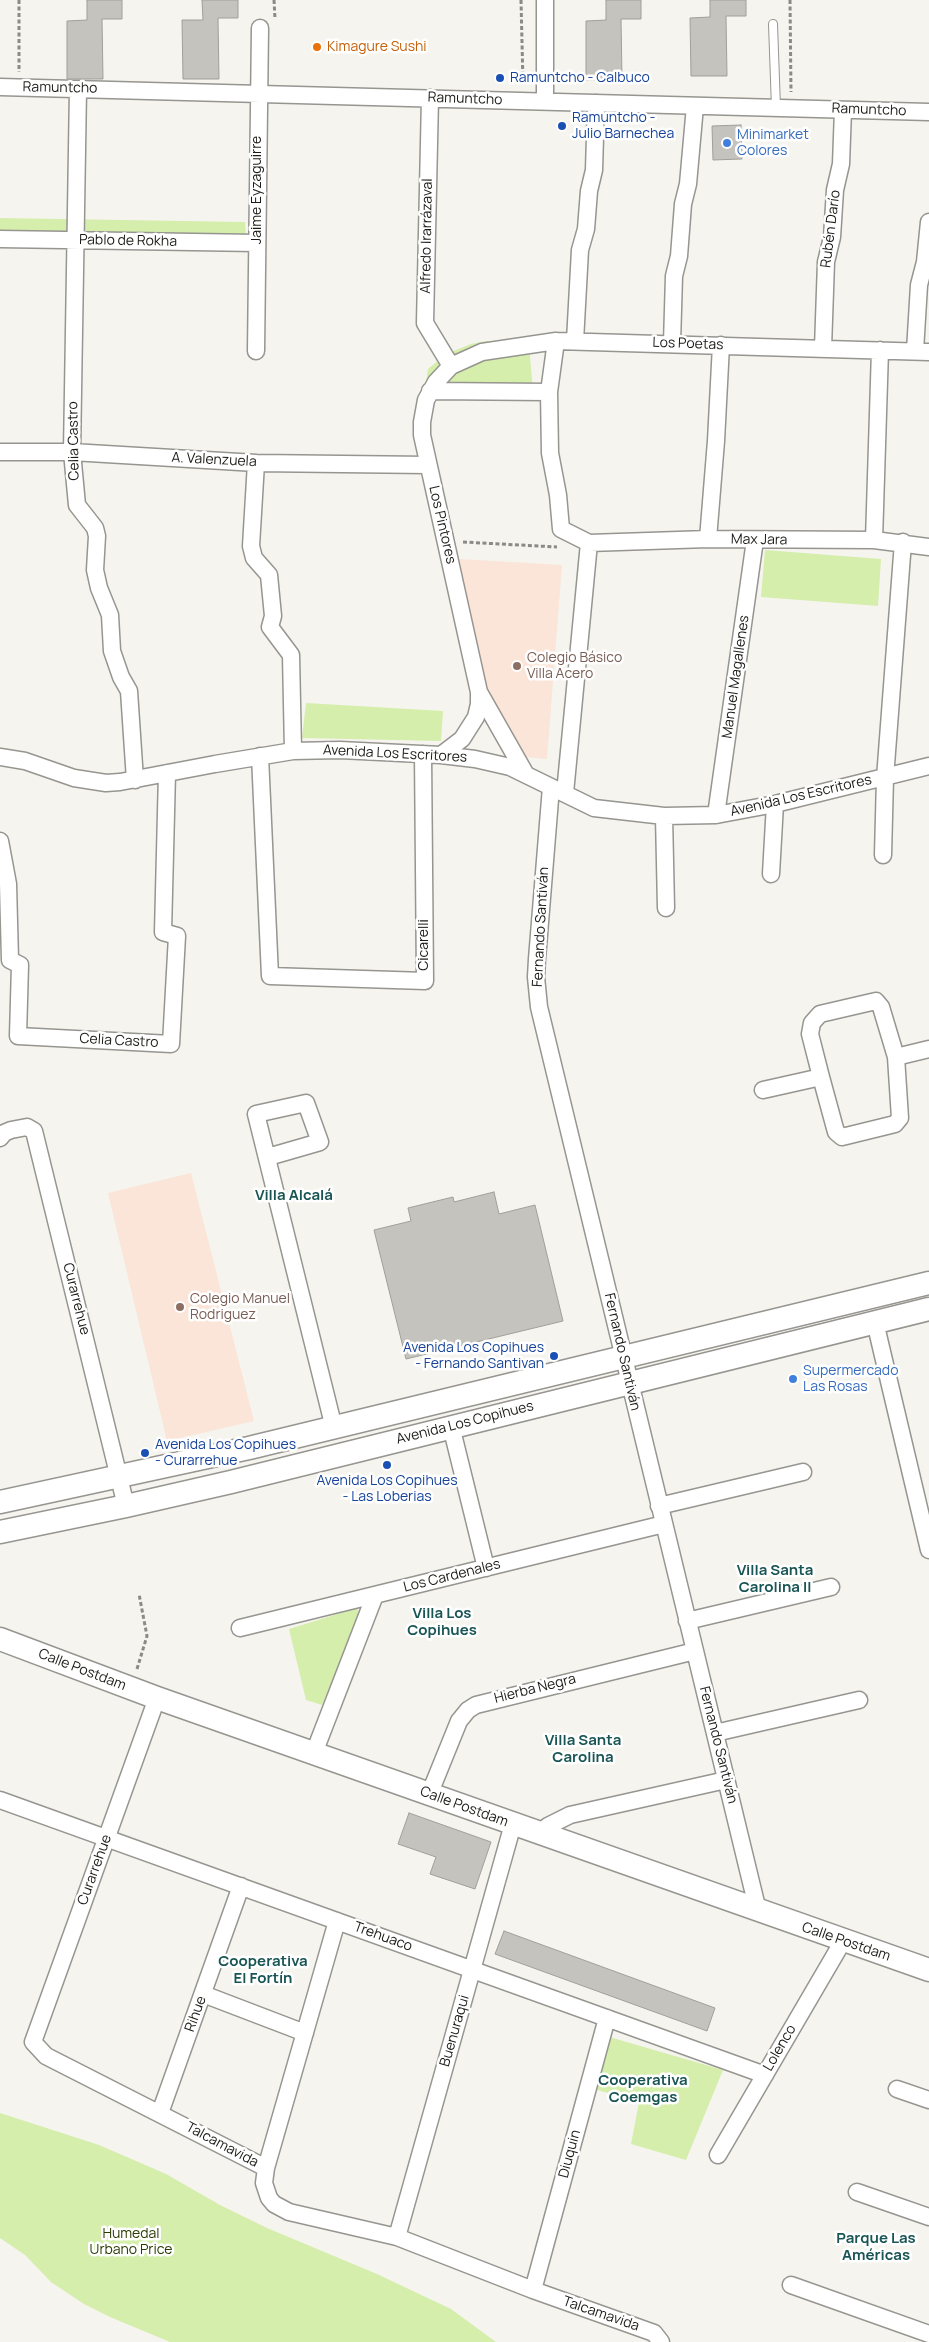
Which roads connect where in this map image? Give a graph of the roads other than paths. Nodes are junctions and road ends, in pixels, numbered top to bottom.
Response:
1 (545, 0) edge
2 (773, 24) dead end
3 (260, 28) dead end
4 (0, 87) edge
5 (78, 89) junction
6 (258, 94) junction
7 (430, 98) junction
8 (545, 101) junction
9 (596, 103) junction
10 (695, 106) junction
11 (784, 108) junction
12 (843, 110) junction
13 (929, 112) edge
14 (929, 222) edge
15 (0, 239) edge
16 (75, 240) junction
17 (257, 243) junction
18 (556, 340) junction
19 (575, 341) junction
20 (672, 343) junction
21 (721, 345) junction
22 (823, 348) junction
23 (880, 350) junction
24 (256, 351) dead end
25 (922, 351) edge
26 (451, 366) junction
27 (430, 391) junction
28 (549, 392) junction
29 (0, 452) edge
30 (72, 452) junction
31 (256, 463) junction
32 (428, 465) junction
33 (708, 539) junction
34 (755, 540) junction
35 (874, 540) junction
36 (903, 542) junction
37 (589, 544) junction
38 (929, 546) edge
39 (479, 692) junction
40 (294, 751) junction
41 (423, 754) junction
42 (441, 754) junction
43 (260, 756) junction
44 (0, 757) edge
45 (929, 766) edge
46 (167, 773) junction
47 (525, 773) junction
48 (885, 778) junction
49 (135, 780) junction
50 (558, 790) junction
51 (775, 804) junction
52 (716, 815) junction
53 (664, 816) junction
54 (0, 841) edge
55 (883, 855) dead end
56 (771, 874) dead end
57 (666, 908) dead end
58 (929, 1049) edge
59 (896, 1057) junction
60 (821, 1077) junction
61 (763, 1090) dead end
62 (0, 1138) edge
63 (268, 1157) dead end
64 (929, 1283) edge
65 (929, 1309) edge
66 (875, 1322) junction
67 (624, 1358) junction
68 (629, 1382) junction
69 (451, 1426) junction
70 (334, 1428) junction
71 (804, 1472) dead end
72 (120, 1477) junction
73 (0, 1502) edge
74 (126, 1506) junction
75 (660, 1506) junction
76 (664, 1524) junction
77 (0, 1532) edge
78 (929, 1550) edge
79 (486, 1568) junction
80 (831, 1586) dead end
81 (375, 1595) junction
82 (687, 1621) junction
83 (240, 1628) dead end
84 (0, 1639) edge
85 (695, 1651) junction
86 (157, 1698) junction
87 (859, 1700) dead end
88 (715, 1733) junction
89 (314, 1753) junction
90 (726, 1780) junction
91 (430, 1795) junction
92 (0, 1800) edge
93 (513, 1824) junction
94 (539, 1834) junction
95 (106, 1838) junction
96 (241, 1886) junction
97 (758, 1911) junction
98 (337, 1921) junction
99 (843, 1941) junction
100 (472, 1968) junction
101 (929, 1970) edge
102 (203, 1994) junction
103 (608, 2018) junction
104 (305, 2032) junction
105 (33, 2042) joint
106 (765, 2075) junction
107 (896, 2089) dead end
108 (929, 2100) edge
109 (160, 2113) junction
110 (718, 2155) dead end
111 (266, 2168) junction
112 (857, 2192) dead end
113 (929, 2217) edge
114 (397, 2238) junction
115 (791, 2285) dead end
116 (533, 2290) junction
117 (929, 2334) edge
118 (661, 2342) edge

1 - 8 street
2 - 11 lane
3 - 6 street, Jaime Eyzaguirre
4 - 5 street, Ramuntcho
5 - 6 street, Ramuntcho
5 - 16 street, Celia Castro
6 - 7 street, Ramuntcho
6 - 17 street, Jaime Eyzaguirre
7 - 8 street, Ramuntcho
7 - 26 street, Alfredo Irarrázaval
8 - 9 street, Ramuntcho
9 - 10 street, Ramuntcho
9 - 19 street
10 - 11 street, Ramuntcho
10 - 20 street
11 - 12 street, Ramuntcho
12 - 13 street, Ramuntcho
12 - 22 street, Rubén Darío
14 - 25 street
15 - 16 street, Pablo de Rokha
16 - 17 street, Pablo de Rokha
16 - 30 street, Celia Castro
17 - 24 street, Jaime Eyzaguirre
18 - 19 street, Los Poetas
18 - 26 street, Los Poetas
18 - 28 street
19 - 20 street, Los Poetas
20 - 21 street, Los Poetas
21 - 22 street, Los Poetas
21 - 33 street
22 - 23 street, Los Poetas
23 - 25 street, Los Poetas
23 - 35 street
26 - 27 street, Los Pintores
27 - 28 street
27 - 32 street, Los Pintores
28 - 37 street
29 - 30 street, A. Valenzuela
30 - 31 street, A. Valenzuela
30 - 49 street, Celia Castro
31 - 32 street, A. Valenzuela
31 - 40 street
32 - 39 street, Los Pintores
33 - 34 street, Max Jara
33 - 37 street, Max Jara
34 - 35 street, Max Jara
34 - 52 street, Manuel Magallenes
35 - 36 street, Max Jara
36 - 38 street, Max Jara
36 - 48 street
37 - 50 street, Fernando Santiván
39 - 42 street, Los Pintores
39 - 47 street, Los Pintores
40 - 41 street, Avenida Los Escritores
40 - 43 street, Avenida Los Escritores
41 - 42 street, Avenida Los Escritores
41 - 43 street, Cicarelli
42 - 47 street, Avenida Los Escritores
43 - 46 street, Avenida Los Escritores
44 - 49 street, Avenida Los Escritores
45 - 48 street, Avenida Los Escritores
46 - 49 street, Avenida Los Escritores
46 - 54 street, Celia Castro
47 - 50 street, Avenida Los Escritores
48 - 51 street, Avenida Los Escritores
48 - 55 street
50 - 53 street, Avenida Los Escritores
50 - 67 street, Fernando Santiván
51 - 52 street, Avenida Los Escritores
51 - 56 street
52 - 53 street, Avenida Los Escritores
53 - 57 street
58 - 59 street
59 - 60 street
59 - 60 street
60 - 61 street
62 - 72 street, Curarrehue
63 - 70 street
64 - 67 main road, Avenida Los Copihues
65 - 66 main road, Avenida Los Copihues
66 - 68 main road, Avenida Los Copihues
66 - 78 street
67 - 68 street, Fernando Santiván
67 - 70 main road, Avenida Los Copihues
68 - 69 main road, Avenida Los Copihues
68 - 75 street, Fernando Santiván
69 - 74 main road, Avenida Los Copihues
69 - 79 street
70 - 72 main road, Avenida Los Copihues
71 - 75 street
72 - 73 main road, Avenida Los Copihues
72 - 74 street, Curarrehue
74 - 77 main road, Avenida Los Copihues
75 - 76 street, Fernando Santiván
76 - 79 street, Los Cardenales
76 - 82 street, Fernando Santiván
79 - 81 street, Los Cardenales
80 - 82 street
81 - 83 street, Los Cardenales
81 - 89 street
82 - 85 street, Fernando Santiván
84 - 86 main road, Calle Postdam
85 - 88 street, Fernando Santiván
85 - 91 street, Hierba Negra
86 - 89 main road, Calle Postdam
86 - 95 street, Curarrehue
87 - 88 street
88 - 90 street, Fernando Santiván
89 - 91 main road, Calle Postdam
90 - 94 street
90 - 97 street, Fernando Santiván
91 - 93 main road, Calle Postdam
92 - 95 street, Trehuaco
93 - 94 main road, Calle Postdam
93 - 100 street, Buenuraqui
94 - 97 main road, Calle Postdam
95 - 96 street, Trehuaco
95 - 105 street, Curarrehue
96 - 98 street, Trehuaco
96 - 102 street, Rihue
97 - 99 main road, Calle Postdam
98 - 100 street, Trehuaco
98 - 104 street, Talcamavida
99 - 101 main road, Calle Postdam
99 - 106 street, Lolenco
100 - 103 street, Trehuaco
100 - 114 street, Buenuraqui
102 - 104 street
102 - 109 street, Rihue
103 - 106 street, Trehuaco
103 - 116 street, Diuquin
104 - 111 street, Talcamavida
105 - 109 street, Talcamavida
106 - 110 street, Lolenco
107 - 108 street
109 - 111 street, Talcamavida
111 - 114 street, Talcamavida
112 - 113 street
114 - 116 street, Talcamavida
115 - 117 street
116 - 118 street, Talcamavida

